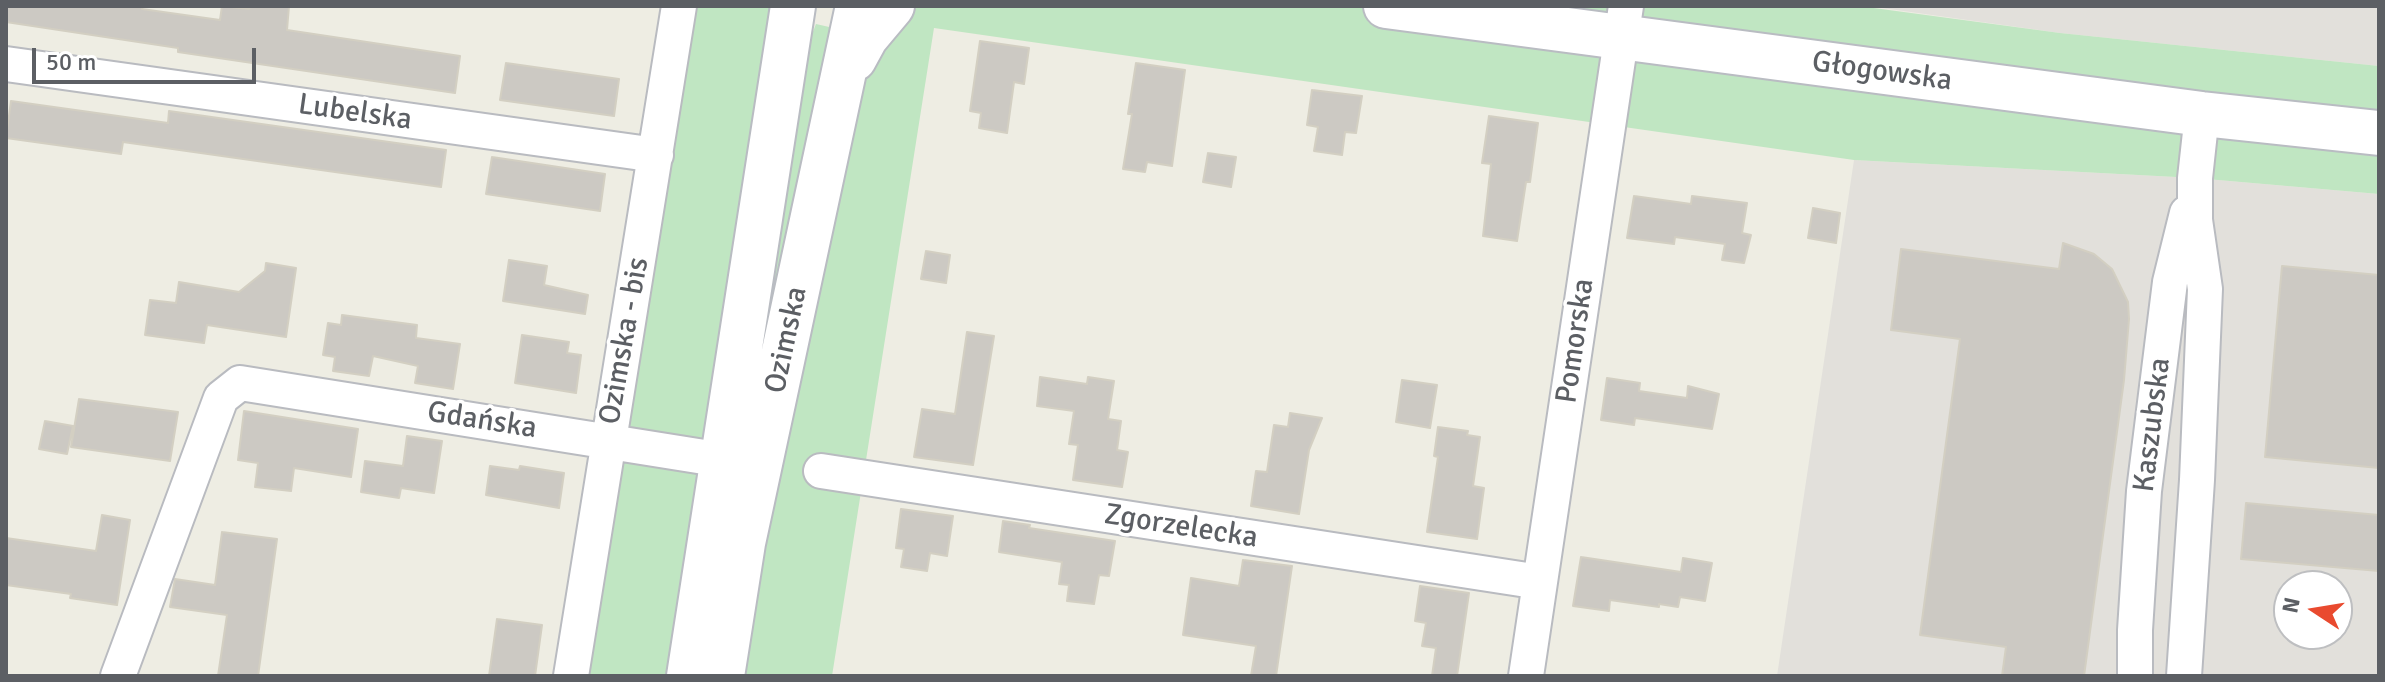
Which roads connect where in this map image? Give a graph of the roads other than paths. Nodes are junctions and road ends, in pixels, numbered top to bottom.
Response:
1 (679, 6) edge
2 (793, 6) edge
3 (814, 6) edge
4 (858, 6) edge
5 (892, 6) edge
6 (1386, 6) edge
7 (1624, 21) edge
8 (6, 64) edge
9 (839, 90) junction
10 (780, 95) junction
11 (2379, 133) edge
12 (2199, 147) junction
13 (656, 155) junction
14 (608, 440) junction
15 (723, 460) junction
16 (821, 471) dead end
17 (1540, 582) junction
18 (118, 676) edge
19 (571, 676) edge
20 (689, 676) edge
21 (722, 676) edge
22 (1526, 676) edge
23 (2135, 676) edge
24 (2184, 676) edge

1 - 13 street, Ozimska - bis
2 - 10 main road, Ozimska
3 - 10 main road
4 - 9 main road, Ozimska
5 - 9 main road
6 - 7 main road, Głogowska
7 - 12 main road, Głogowska
7 - 17 street, Pomorska
8 - 13 street, Lubelska
9 - 21 main road, Ozimska
10 - 15 main road, Ozimska
11 - 12 main road, Głogowska
12 - 23 street, Kaszubska
12 - 24 street, Kaszubska
13 - 14 street, Ozimska - bis
14 - 15 street, Gdańska
14 - 18 street, Gdańska
14 - 19 street, Ozimska - bis
15 - 20 main road, Ozimska
16 - 17 street, Zgorzelecka
17 - 22 street, Pomorska

